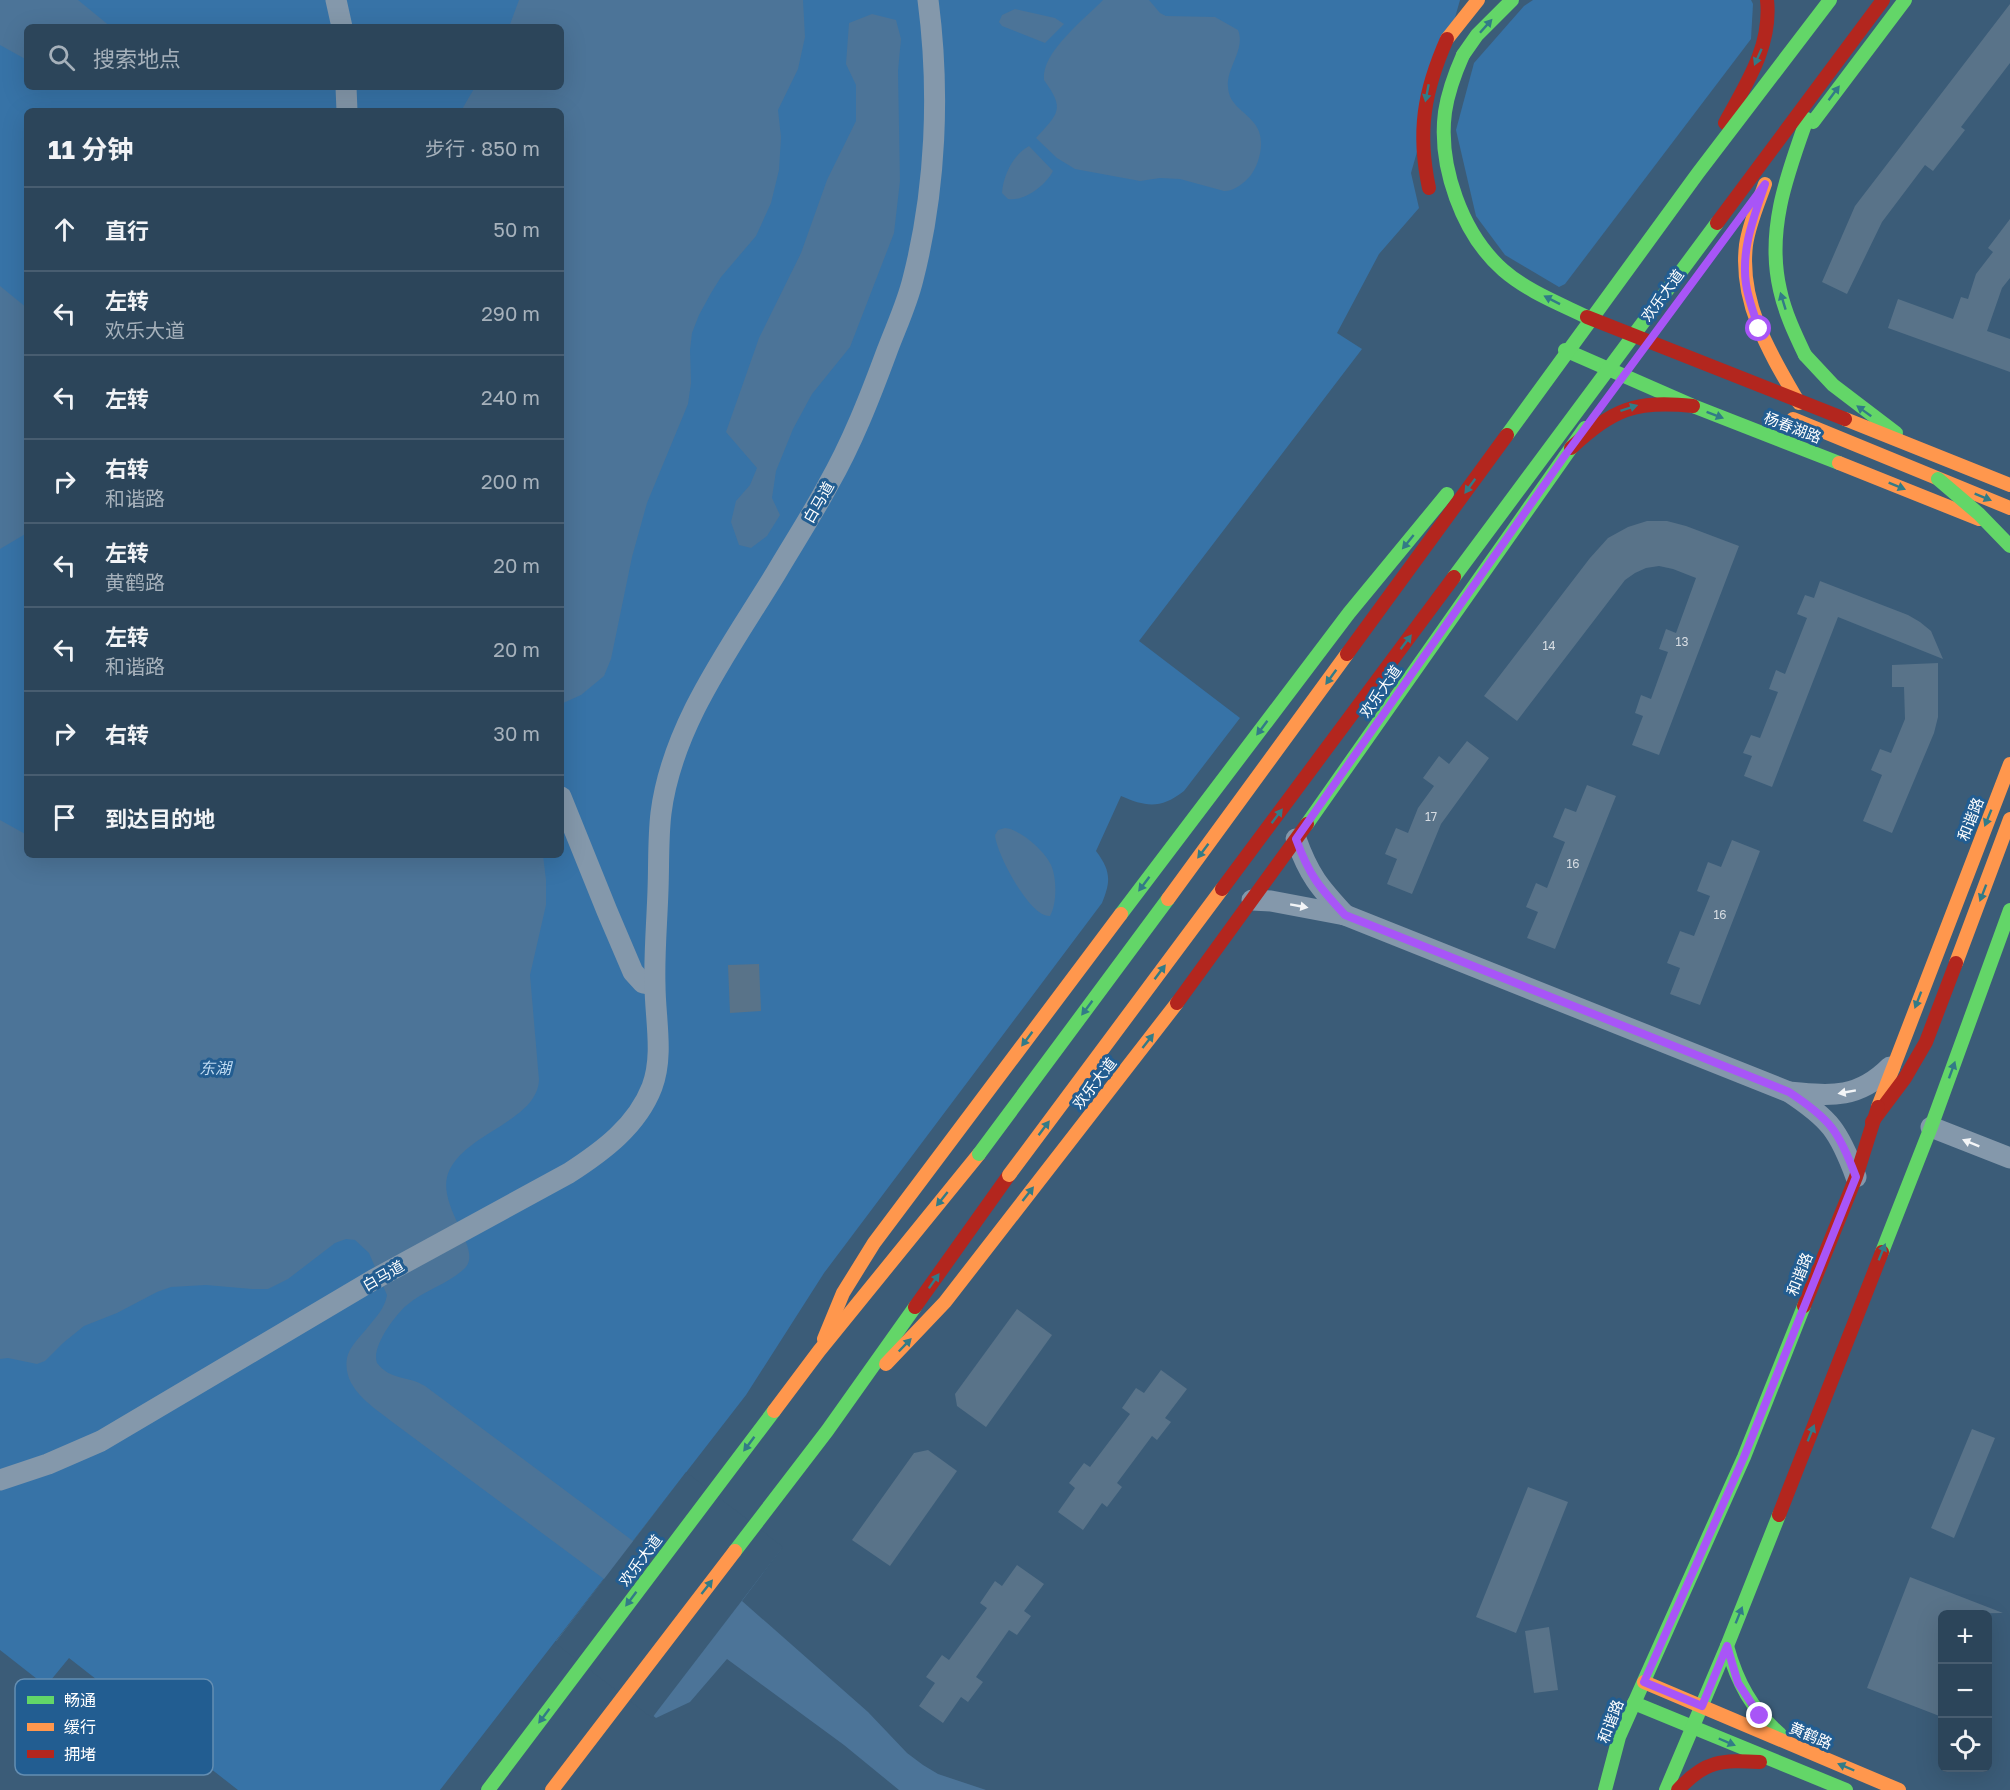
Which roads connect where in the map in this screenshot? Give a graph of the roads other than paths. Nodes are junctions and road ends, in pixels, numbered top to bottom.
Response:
1 (336, 0) edge
2 (928, 0) edge
3 (1478, 0) edge
4 (1512, 0) edge
5 (1767, 0) edge
6 (1830, 0) edge
7 (1836, 0) edge
8 (1882, 0) edge
9 (1905, 0) edge
10 (341, 24) edge
11 (1820, 84) junction
12 (346, 90) edge
13 (347, 108) edge
14 (1698, 173) junction
15 (1765, 184) junction
16 (1436, 207) dead end
17 (1739, 219) dead end
18 (1586, 320) junction
19 (1660, 326) dead end
20 (1572, 331) dead end
21 (1591, 339) dead end
22 (1610, 347) dead end
23 (1565, 350) junction
24 (1638, 353) junction
25 (1620, 380) junction
26 (1799, 403) dead end
27 (1693, 406) junction
28 (1598, 410) dead end
29 (1782, 415) dead end
30 (1912, 445) junction
31 (1566, 454) junction
32 (1938, 479) junction
33 (2010, 483) edge
34 (2010, 508) edge
35 (2010, 532) edge
36 (2010, 546) edge
37 (2010, 764) edge
38 (564, 805) edge
39 (2010, 819) edge
40 (1296, 839) junction
41 (1252, 900) junction
42 (2010, 910) edge
43 (1345, 915) junction
44 (654, 985) junction
45 (1895, 1062) junction
46 (1789, 1092) junction
47 (1872, 1122) junction
48 (1931, 1127) junction
49 (2010, 1158) edge
50 (1856, 1177) junction
51 (819, 1351) junction
52 (861, 1383) junction
53 (0, 1480) edge
54 (1727, 1646) junction
55 (1644, 1682) junction
56 (1634, 1704) junction
57 (1702, 1706) junction
58 (1693, 1727) junction
59 (1619, 1737) junction
60 (1794, 1745) junction
61 (1778, 1763) junction
62 (488, 1790) edge
63 (552, 1790) edge
64 (1592, 1790) edge
65 (1605, 1790) edge
66 (1666, 1790) edge
67 (1678, 1790) edge
68 (1846, 1790) edge
69 (1899, 1790) edge

1 - 10 street
2 - 44 street, 白马道
3 -> 16 main road, bridge
30 -> 4 main road, bridge
5 -> 14 main road, bridge
6 - 14 main road, 欢乐大道, bridge
7 - 18 main road, 欢乐大道
8 - 11 main road, 欢乐大道, bridge
15 -> 9 main road
30 -> 11 main road, bridge
52 -> 11 main road, 欢乐大道, bridge
12 - 13 street
14 -> 51 main road, 欢乐大道, bridge
15 - 17 main road
15 - 26 main road
18 - 23 main road, 欢乐大道
18 - 24 main road, 杨春湖路
19 - 24 main road, 欢乐大道
20 - 21 main road
22 - 24 main road
23 - 25 main road, 杨春湖路
23 -> 51 main road, 欢乐大道
24 - 25 main road, 欢乐大道
24 - 33 main road, 杨春湖路
25 - 27 main road, 杨春湖路
31 -> 27 main road
27 -> 35 main road, 杨春湖路
28 - 31 main road, 欢乐大道
29 - 32 main road
30 - 33 main road, bridge
31 - 40 main road, 欢乐大道
32 -> 34 main road
32 - 36 main road, bridge
37 -> 45 main road, 和谐路
38 - 44 street
39 -> 47 main road
40 - 41 main road, 欢乐大道
40 - 43 street
41 -> 43 street
52 -> 41 main road, 欢乐大道
48 -> 42 main road
43 - 46 street
44 - 53 street, 白马道
45 -> 46 street
45 - 47 main road, 和谐路
46 - 50 street
47 - 50 main road, 和谐路
49 -> 48 street
54 -> 48 main road
50 - 55 main road, 和谐路
51 -> 62 main road, 欢乐大道
63 -> 52 main road, 欢乐大道
54 - 57 main road
54 - 60 main road
55 - 56 main road, 和谐路
55 - 57 main road, 黄鹤路
56 - 58 main road
56 - 59 main road, 和谐路
57 - 58 main road
57 - 60 main road, 黄鹤路
58 -> 61 main road
58 - 66 main road
59 - 64 main road
59 - 65 main road, 和谐路
69 -> 60 main road, 黄鹤路
61 - 67 main road
61 - 68 main road

